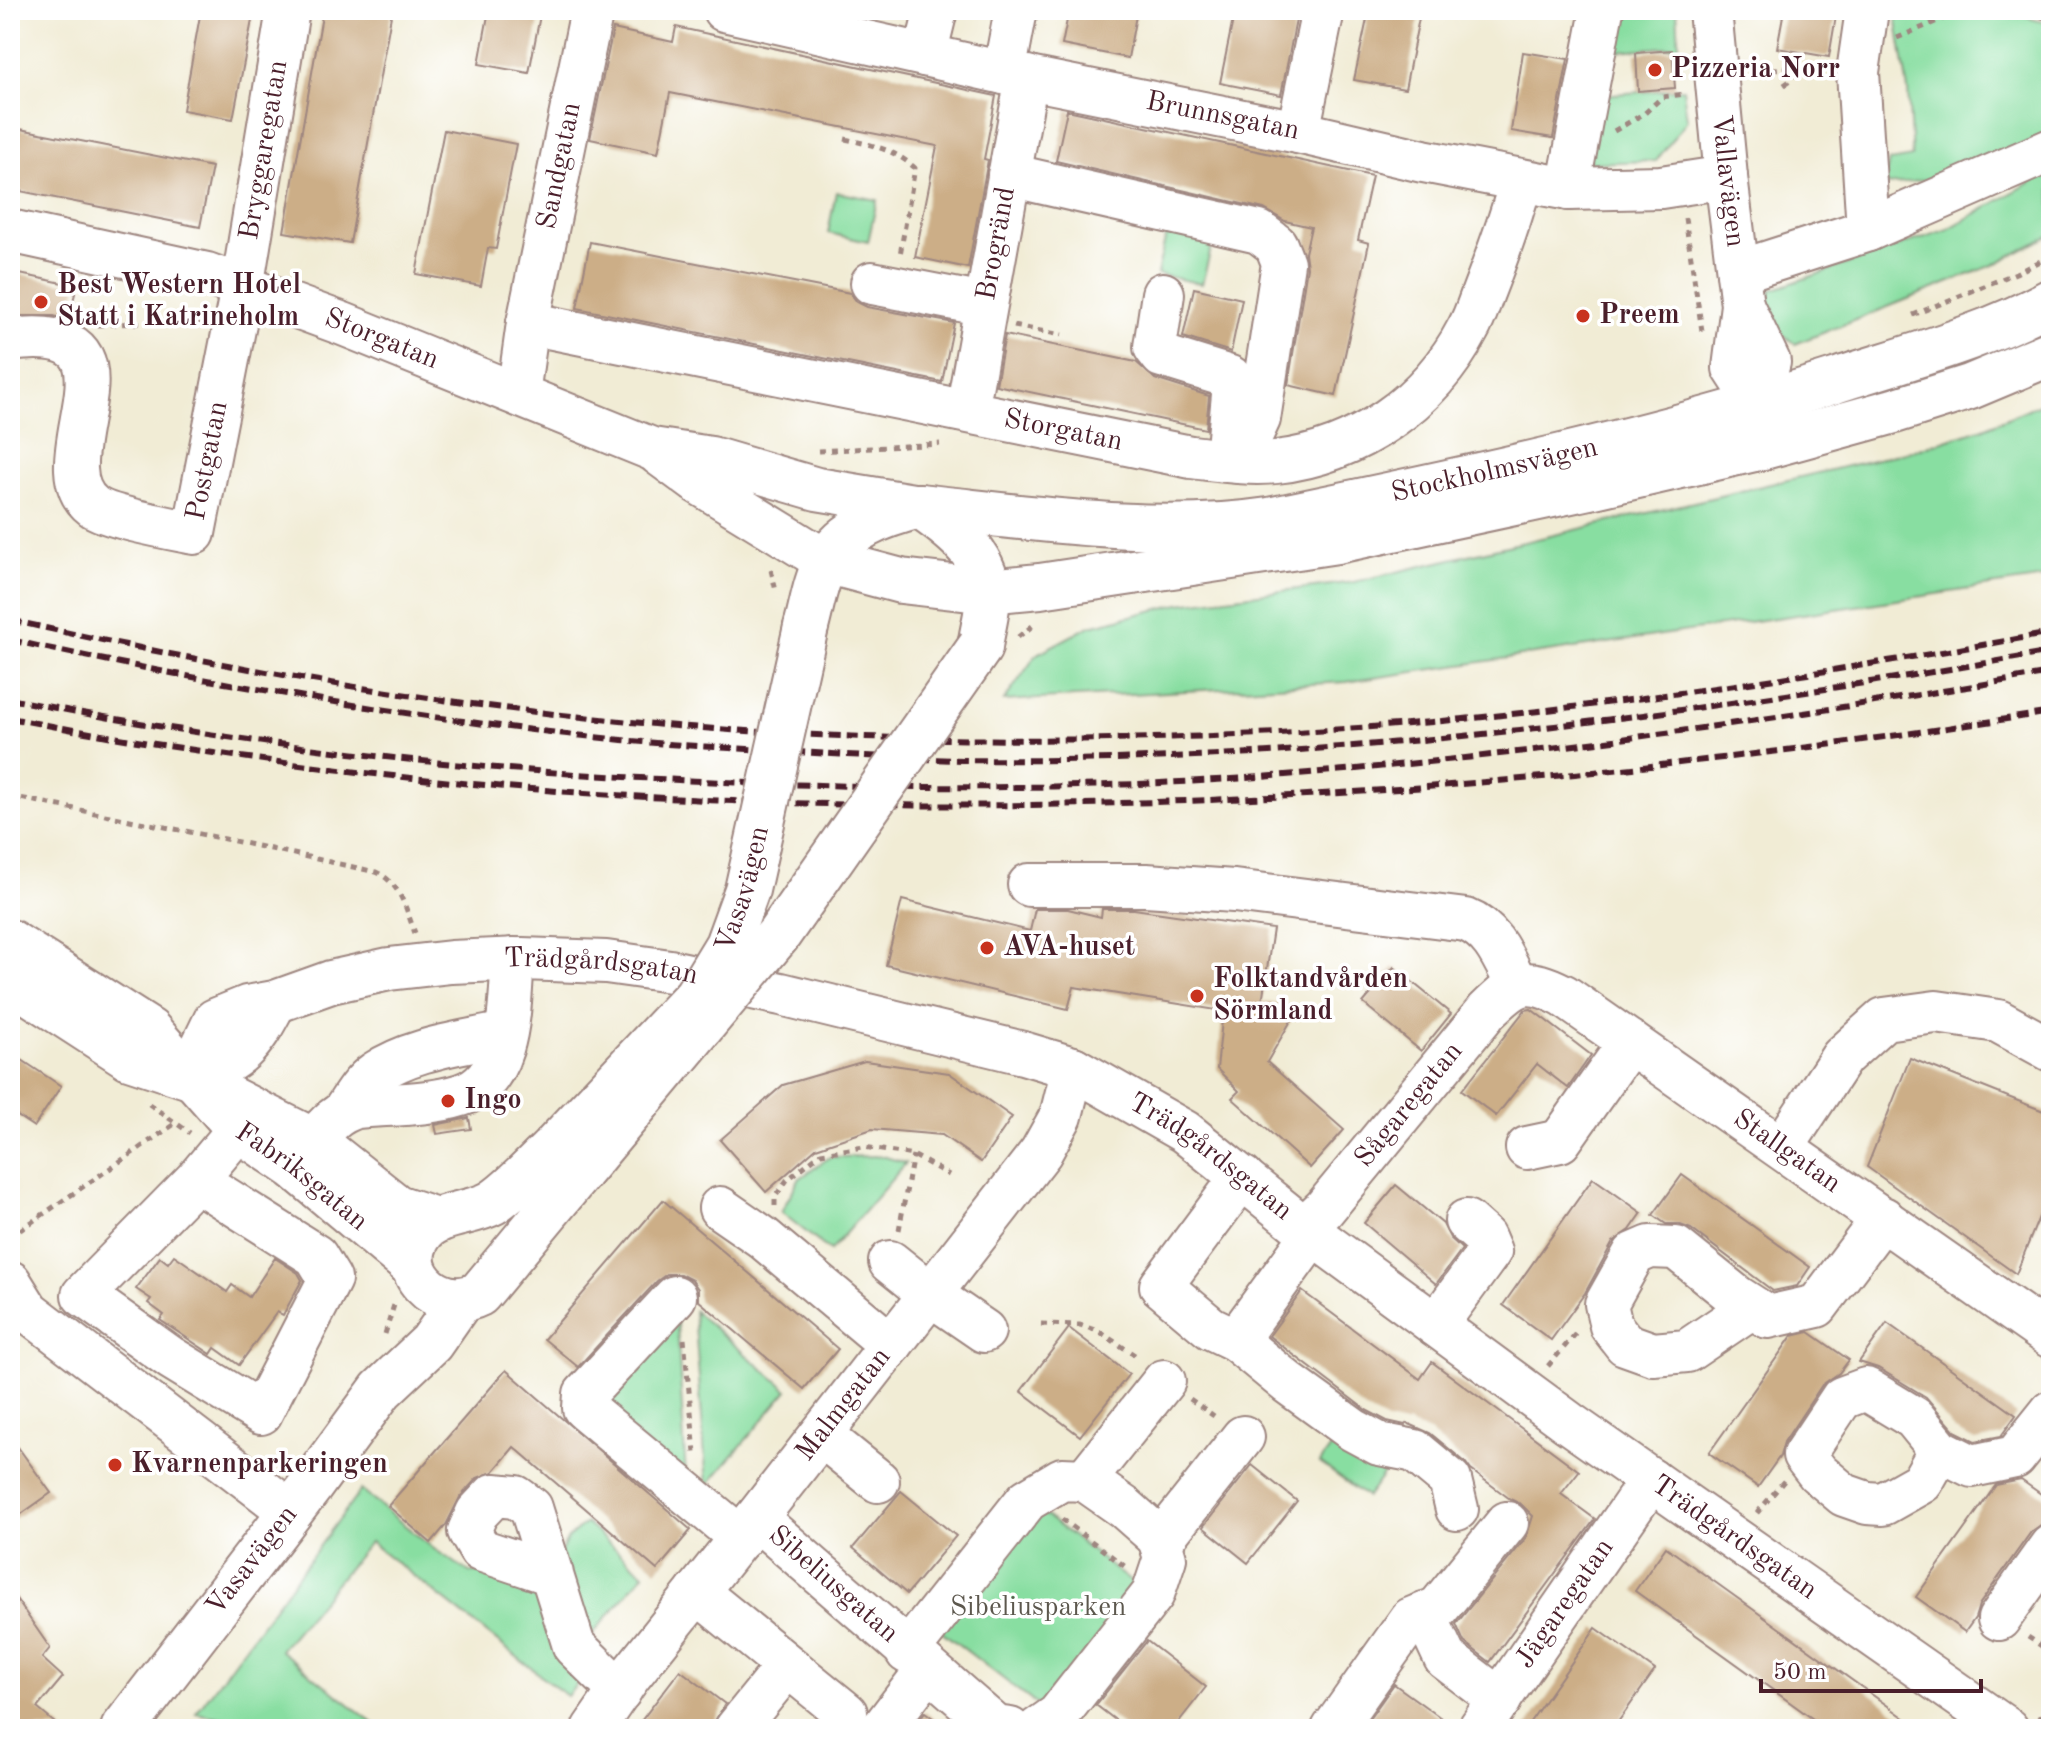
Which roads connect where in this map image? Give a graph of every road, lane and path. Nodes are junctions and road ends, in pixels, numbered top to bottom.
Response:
1 (288, 10) edge
2 (592, 10) edge
3 (724, 10) edge
4 (936, 10) edge
5 (1016, 10) edge
6 (1323, 10) edge
7 (1602, 10) edge
8 (1710, 10) edge
9 (1867, 10) edge
10 (2031, 10) edge
11 (2051, 19) edge
12 (925, 55) junction
13 (1793, 68) dead end
14 (1015, 75) junction
15 (1784, 85) dead end
16 (1686, 94) dead end
17 (1298, 132) junction
18 (845, 139) dead end
19 (2051, 150) edge
20 (1572, 172) junction
21 (1009, 175) junction
22 (1726, 177) junction
23 (1521, 181) junction
24 (1868, 230) junction
25 (10, 231) edge
26 (2051, 256) edge
27 (883, 285) joint
28 (242, 288) junction
29 (1740, 289) junction
30 (1163, 294) dead end
31 (2051, 301) edge
32 (983, 313) junction
33 (1903, 319) dead end
34 (528, 323) junction
35 (85, 326) dead end
36 (233, 330) junction
37 (1062, 335) dead end
38 (10, 340) edge
39 (2051, 353) edge
40 (518, 394) junction
41 (967, 411) junction
42 (1762, 425) junction
43 (652, 449) junction
44 (814, 452) dead end
45 (1232, 462) junction
46 (919, 506) junction
47 (826, 561) junction
48 (1057, 583) junction
49 (988, 591) junction
50 (980, 647) junction
51 (10, 796) edge
52 (1029, 885) dead end
53 (404, 940) dead end
54 (10, 941) edge
55 (513, 959) junction
56 (10, 981) edge
57 (1517, 985) junction
58 (1630, 1042) junction
59 (2051, 1050) edge
60 (1073, 1068) junction
61 (193, 1079) junction
62 (176, 1123) dead end
63 (238, 1130) junction
64 (314, 1140) junction
65 (1527, 1148) dead end
66 (1782, 1148) junction
67 (913, 1155) junction
68 (566, 1160) junction
69 (949, 1175) dead end
70 (1242, 1177) junction
71 (196, 1180) junction
72 (720, 1208) dead end
73 (447, 1218) junction
74 (1883, 1218) junction
75 (1466, 1221) dead end
76 (1309, 1231) junction
77 (10, 1237) edge
78 (762, 1237) junction
79 (890, 1262) joint
80 (496, 1272) junction
81 (10, 1282) edge
82 (433, 1284) junction
83 (930, 1294) junction
84 (675, 1297) joint
85 (1752, 1307) dead end
86 (1041, 1324) dead end
87 (1436, 1325) junction
88 (984, 1331) dead end
89 (2051, 1337) edge
90 (1236, 1340) junction
91 (891, 1345) junction
92 (1535, 1358) dead end
93 (1157, 1373) junction
94 (1560, 1376) dead end
95 (2051, 1412) edge
96 (261, 1413) junction
97 (821, 1435) junction
98 (1243, 1437) joint
99 (1940, 1450) dead end
100 (228, 1465) junction
101 (1085, 1480) junction
102 (1651, 1480) junction
103 (878, 1481) dead end
104 (1032, 1497) junction
105 (695, 1501) junction
106 (1457, 1509) dead end
107 (291, 1512) junction
108 (1756, 1514) dead end
109 (1507, 1523) dead end
110 (1768, 1523) dead end
111 (749, 1528) junction
112 (1160, 1542) junction
113 (2051, 1546) edge
114 (552, 1574) dead end
115 (1154, 1589) junction
116 (697, 1592) junction
117 (1424, 1613) junction
118 (1999, 1619) dead end
119 (917, 1661) junction
120 (787, 1666) junction
121 (620, 1691) junction
122 (1490, 1714) edge
123 (2017, 1718) edge
124 (864, 1721) edge
125 (2051, 1723) edge
126 (123, 1729) edge
127 (593, 1729) edge
128 (736, 1729) edge
129 (1010, 1729) edge
130 (1038, 1729) edge
131 (1333, 1729) edge

1 - 28 street, Bryggaregatan
2 - 34 street, Sandgatan
3 - 12 street, Brunnsgatan
4 - 12 street
5 - 14 street, Brogränd
6 - 17 street
7 - 20 street
8 - 22 street, Vallavägen
9 - 24 street
10 - 11 path
12 - 14 street, Brunnsgatan
13 - 15 path
14 - 17 street, Brunnsgatan
14 - 21 street, Brogränd
16 - 20 path
17 - 23 street, Brunnsgatan
18 - 27 path
19 - 24 street
20 - 22 street, Brunnsgatan
20 - 23 street, Brunnsgatan
21 - 32 street, Brogränd
21 - 45 street
22 - 29 street, Vallavägen
23 - 45 street, Storgatan
24 - 29 street
25 - 28 street, Storgatan
26 - 33 path
27 - 32 street
28 - 36 street, Postgatan
28 - 40 street, Storgatan
29 - 42 street, Vallavägen
30 - 45 street
31 - 42 main road, Stockholmsvägen
32 - 37 path
32 - 41 street, Brogränd
34 - 40 street
34 - 41 street, Storgatan
35 - 36 path
36 - 38 street, Postgatan
39 - 42 main road, Stockholmsvägen
40 - 43 street, Storgatan
41 - 44 path
41 - 45 street, Storgatan
42 - 46 main road, Stockholmsvägen
42 - 48 main road, Stockholmsvägen
43 - 46 street, Storgatan
43 - 47 street, Storgatan
46 - 47 main road, Vasavägen
46 - 49 main road
47 - 49 main road, Stockholmsvägen
47 - 68 main road, Vasavägen, bridge
48 - 49 main road, Stockholmsvägen
48 - 50 main road
49 - 50 main road
50 - 68 main road, Vasavägen, bridge
51 - 53 path
52 - 57 street
54 - 61 street, Fabriksgatan
55 - 60 street, Trädgårdsgatan
55 - 61 street, Trädgårdsgatan
55 - 64 street
56 - 61 street, Fabriksgatan
57 - 58 street, Stallgatan
57 - 76 street, Sågaregatan
58 - 65 street
58 - 66 street, Stallgatan
59 - 66 street
60 - 70 street, Trädgårdsgatan
60 - 83 street, Malmgatan
61 - 63 street, Fabriksgatan
61 - 64 street, Fabriksgatan
62 - 77 path
63 - 71 street
63 - 82 street, Fabriksgatan
64 - 73 street, Fabriksgatan
66 - 74 street, Stallgatan
67 - 69 path
67 - 78 path
67 - 79 path
68 - 73 main road, Vasavägen
68 - 80 main road, Vasavägen
70 - 76 street, Trädgårdsgatan
70 - 90 street
71 - 96 street
71 - 96 street
72 - 78 street
73 - 80 main road
73 - 82 main road, Vasavägen
74 - 85 street
74 - 89 street, Stallgatan
75 - 87 street
76 - 87 street, Trädgårdsgatan
76 - 90 street, Sågaregatan
78 - 91 street
79 - 83 street
80 - 82 main road, Vasavägen
81 - 100 street
82 - 107 main road, Vasavägen
83 - 88 street
83 - 91 street, Malmgatan
84 - 105 path
84 - 105 street, Sibeliusgatan
86 - 93 path
87 - 102 street, Trädgårdsgatan
90 - 106 street
91 - 97 street, Malmgatan
92 - 94 path
93 - 98 path
93 - 101 street
95 - 99 street
96 - 100 street
97 - 103 street
97 - 111 street, Malmgatan
98 - 112 street
100 - 107 street
101 - 104 street, Sibeliusgatan
101 - 112 street
102 - 122 street, Jägaregatan
102 - 123 street, Trädgårdsgatan
104 - 115 path
104 - 119 street, Sibeliusgatan
105 - 111 street, Sibeliusgatan
107 - 126 main road, Vasavägen
108 - 110 path
109 - 117 street
111 - 116 street, Malmgatan
111 - 119 street, Sibeliusgatan
112 - 115 street
113 - 118 street
114 - 121 street
115 - 130 street
116 - 120 street
116 - 121 street, Malmgatan
117 - 122 street
117 - 131 street
119 - 124 street
119 - 129 street, Sibeliusgatan
120 - 124 street
120 - 128 street
121 - 127 street, Malmgatan
123 - 125 path

